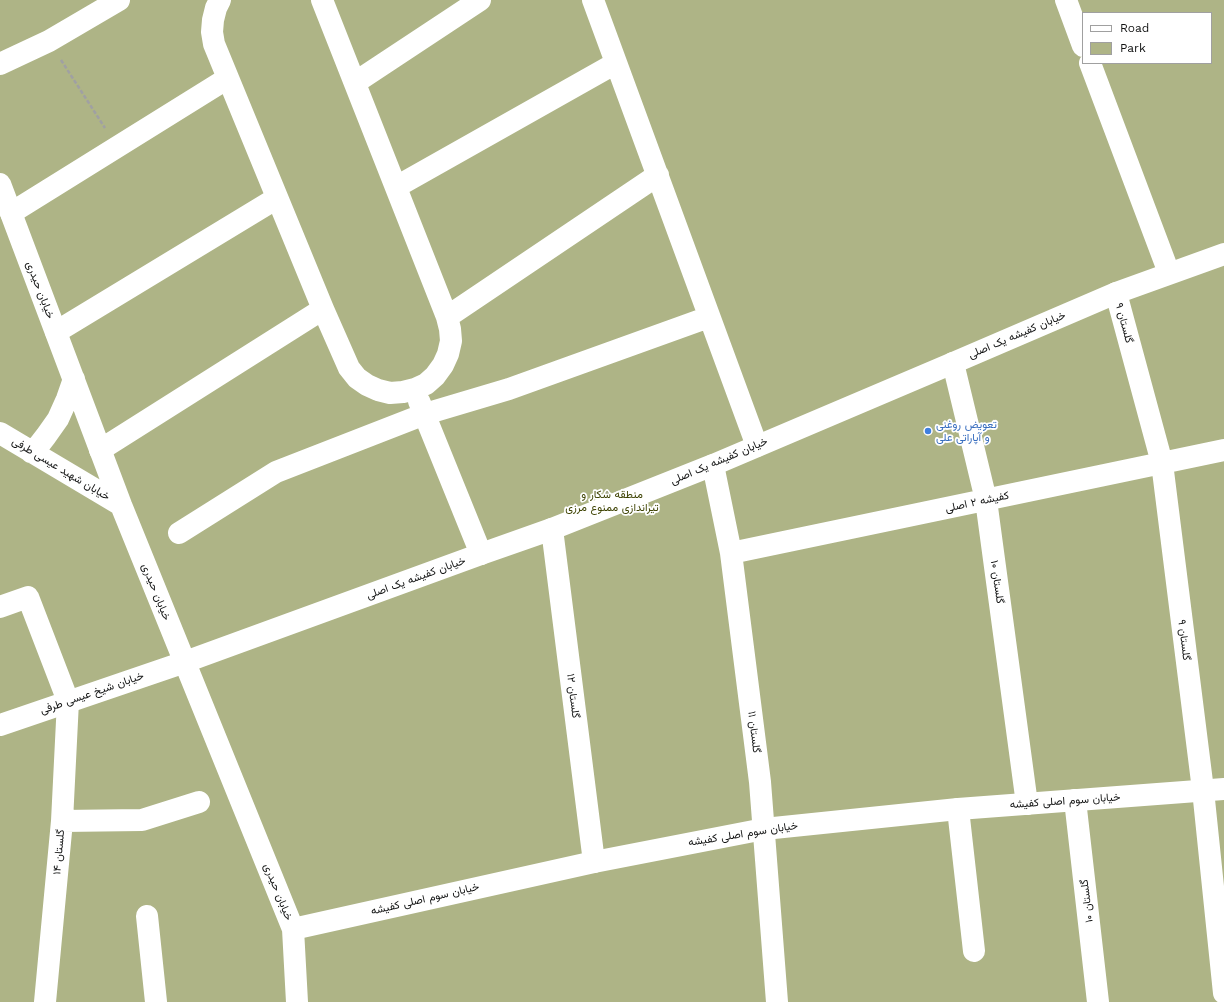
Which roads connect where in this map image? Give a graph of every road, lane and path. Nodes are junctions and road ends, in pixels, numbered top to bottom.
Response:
1 (119, 0) edge
2 (220, 0) edge
3 (322, 0) edge
4 (480, 0) edge
5 (593, 0) edge
6 (1066, 0) edge
7 (48, 41) junction
8 (1082, 43) edge
9 (616, 63) junction
10 (0, 64) edge
11 (1090, 64) edge
12 (228, 78) junction
13 (356, 82) junction
14 (117, 147) junction
15 (658, 175) junction
16 (0, 184) edge
17 (396, 186) junction
18 (277, 198) junction
19 (11, 213) junction
20 (1224, 254) edge
21 (1170, 273) junction
22 (1116, 293) junction
23 (323, 308) junction
24 (447, 317) junction
25 (710, 317) junction
26 (56, 332) junction
27 (953, 363) junction
28 (74, 379) junction
29 (415, 389) junction
30 (425, 414) junction
31 (0, 433) edge
32 (757, 446) junction
33 (100, 450) junction
34 (1224, 450) edge
35 (31, 452) junction
36 (1162, 463) junction
37 (713, 464) junction
38 (986, 500) junction
39 (121, 505) junction
40 (552, 529) junction
41 (179, 533) dead end
42 (731, 553) junction
43 (480, 554) junction
44 (0, 607) edge
45 (185, 662) junction
46 (68, 701) junction
47 (0, 725) edge
48 (1213, 790) edge
49 (1075, 800) junction
50 (199, 802) dead end
51 (1027, 804) junction
52 (958, 809) junction
53 (62, 821) junction
54 (764, 828) junction
55 (594, 862) junction
56 (147, 916) dead end
57 (293, 929) junction
58 (974, 951) dead end
59 (1224, 993) edge
60 (45, 1002) edge
61 (156, 1002) edge
62 (297, 1002) edge
63 (777, 1002) edge
64 (1098, 1002) edge

1 - 7 street
2 - 12 street
3 - 13 street
4 - 13 street
5 - 9 street
6 - 8 street
7 - 10 street
7 - 14 path
9 - 15 street
9 - 17 street
11 - 21 street
12 - 14 street
12 - 18 street
13 - 17 street
14 - 19 street
15 - 24 street
15 - 25 street
16 - 19 street, خیابان حیدری
17 - 24 street
18 - 23 street
18 - 26 street
19 - 26 street, خیابان حیدری
20 - 21 street, خیابان کفیشه یک اصلی
21 - 22 street, خیابان کفیشه یک اصلی
22 - 27 street, خیابان کفیشه یک اصلی
22 - 36 street, گلستان ۹
23 - 29 street
23 - 33 street
24 - 29 street
25 - 30 street
25 - 32 street
26 - 28 street, خیابان حیدری
27 - 32 street, خیابان کفیشه یک اصلی
27 - 38 street, گلستان ۱۰
28 - 33 street, خیابان حیدری
28 - 35 street
29 - 30 street
30 - 41 street
30 - 43 street
31 - 35 street, خیابان شهید عیسی طرفی
32 - 37 street, خیابان کفیشه یک اصلی
33 - 39 street, خیابان حیدری
34 - 36 street, کفیشه ۲ اصلی
35 - 39 street, خیابان شهید عیسی طرفی
36 - 38 street, کفیشه ۲ اصلی
36 - 48 street, گلستان ۹
37 - 40 street, خیابان کفیشه یک اصلی
37 - 42 street, گلستان ۱۱
38 - 42 street, کفیشه ۲ اصلی
38 - 51 street, گلستان ۱۰
39 - 45 street, خیابان حیدری
40 - 43 street, خیابان کفیشه یک اصلی
40 - 55 street, گلستان ۱۲
42 - 54 street, گلستان ۱۱
43 - 45 street, خیابان کفیشه یک اصلی
44 - 46 street
45 - 46 street, خیابان شیخ عیسی طرفی
45 - 57 street, خیابان حیدری
46 - 47 street, خیابان شیخ عیسی طرفی
46 - 53 street, گلستان ۱۴
48 - 49 street, خیابان سوم اصلی کفیشه
48 - 59 street, گلستان ۹
49 - 51 street, خیابان سوم اصلی کفیشه
49 - 64 street, گلستان ۱۰
50 - 53 street
51 - 52 street, خیابان سوم اصلی کفیشه
52 - 54 street, خیابان سوم اصلی کفیشه
52 - 58 street
53 - 60 street, گلستان ۱۴
54 - 55 street, خیابان سوم اصلی کفیشه
54 - 63 street, گلستان ۱۱
55 - 57 street, خیابان سوم اصلی کفیشه
56 - 61 street
57 - 62 street, خیابان حیدری

